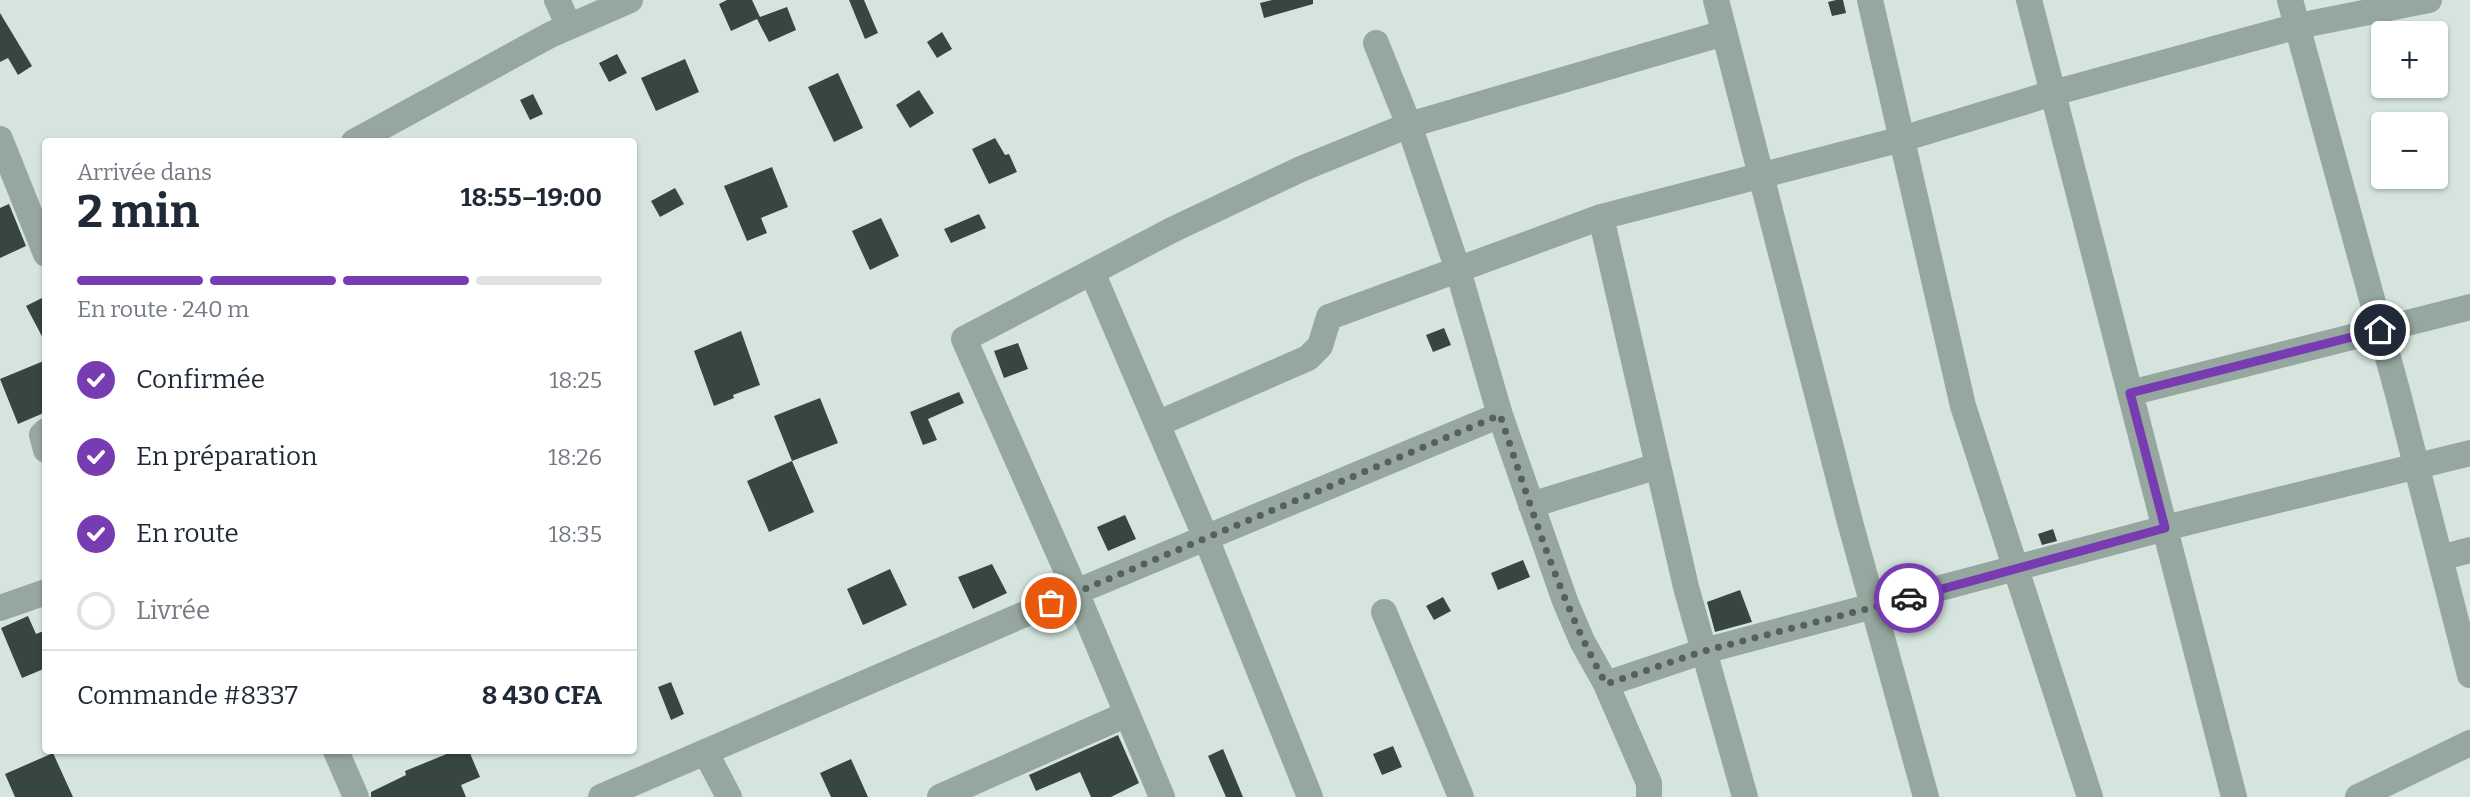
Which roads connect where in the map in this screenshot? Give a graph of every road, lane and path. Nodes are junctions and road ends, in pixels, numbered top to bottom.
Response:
1 (557, 0) edge
2 (631, 0) edge
3 (1716, 0) edge
4 (1870, 0) edge
5 (2029, 0) edge
6 (2290, 0) edge
7 (2429, 0) edge
8 (569, 26) junction
9 (2298, 26) junction
10 (1724, 33) junction
11 (1376, 43) dead end
12 (2053, 93) junction
13 (1409, 125) junction
14 (361, 138) edge
15 (0, 139) edge
16 (1902, 139) junction
17 (1761, 176) junction
18 (1601, 217) junction
19 (42, 244) edge
20 (1458, 270) junction
21 (1092, 272) junction
22 (2470, 307) edge
23 (2380, 330) junction
24 (2130, 393) junction
25 (1500, 415) junction
26 (1157, 424) junction
27 (2470, 453) edge
28 (1658, 466) junction
29 (2417, 467) junction
30 (1531, 505) junction
31 (2165, 528) junction
32 (1206, 538) junction
33 (2470, 550) edge
34 (2440, 558) junction
35 (2016, 569) junction
36 (1076, 592) junction
37 (42, 593) edge
38 (1874, 607) junction
39 (0, 608) edge
40 (1384, 612) dead end
41 (1704, 651) junction
42 (2470, 675) edge
43 (1606, 684) junction
44 (1127, 714) junction
45 (2470, 743) edge
46 (706, 753) junction
47 (336, 754) edge
48 (356, 797) edge
49 (601, 797) edge
50 (729, 797) edge
51 (940, 797) edge
52 (1162, 797) edge
53 (1310, 797) edge
54 (1461, 797) edge
55 (1649, 797) edge
56 (1745, 797) edge
57 (1926, 797) edge
58 (2091, 797) edge
59 (2234, 797) edge
60 (2358, 797) edge

1 - 8 street
2 - 8 street
3 - 10 street
4 - 16 street
5 - 12 street
6 - 9 street
7 - 9 street
8 - 14 street
9 - 12 street
9 - 23 street
10 - 13 street
10 - 17 street
11 - 13 street
12 - 16 street
12 - 24 street
13 - 20 street
13 - 21 street
15 - 19 street
16 - 17 street
16 - 35 street
17 - 18 street
17 - 38 street
18 - 20 street
18 - 28 street
20 - 25 street
20 - 26 street
21 - 26 street
21 - 36 street
22 - 23 street
23 - 24 street
23 - 29 street
24 - 31 street
25 - 30 street
25 - 32 street
26 - 32 street
27 - 29 street
28 - 30 street
28 - 41 street
29 - 31 street
29 - 34 street
30 - 43 street
31 - 35 street
31 - 59 street
32 - 36 street
32 - 53 street
33 - 34 street
34 - 42 street
35 - 38 street
35 - 58 street
36 - 44 street
36 - 46 street
37 - 39 street
38 - 41 street
38 - 57 street
40 - 54 street
41 - 43 street
41 - 56 street
43 - 55 street
44 - 51 street
44 - 52 street
45 - 60 street
46 - 49 street
46 - 50 street
47 - 48 street

